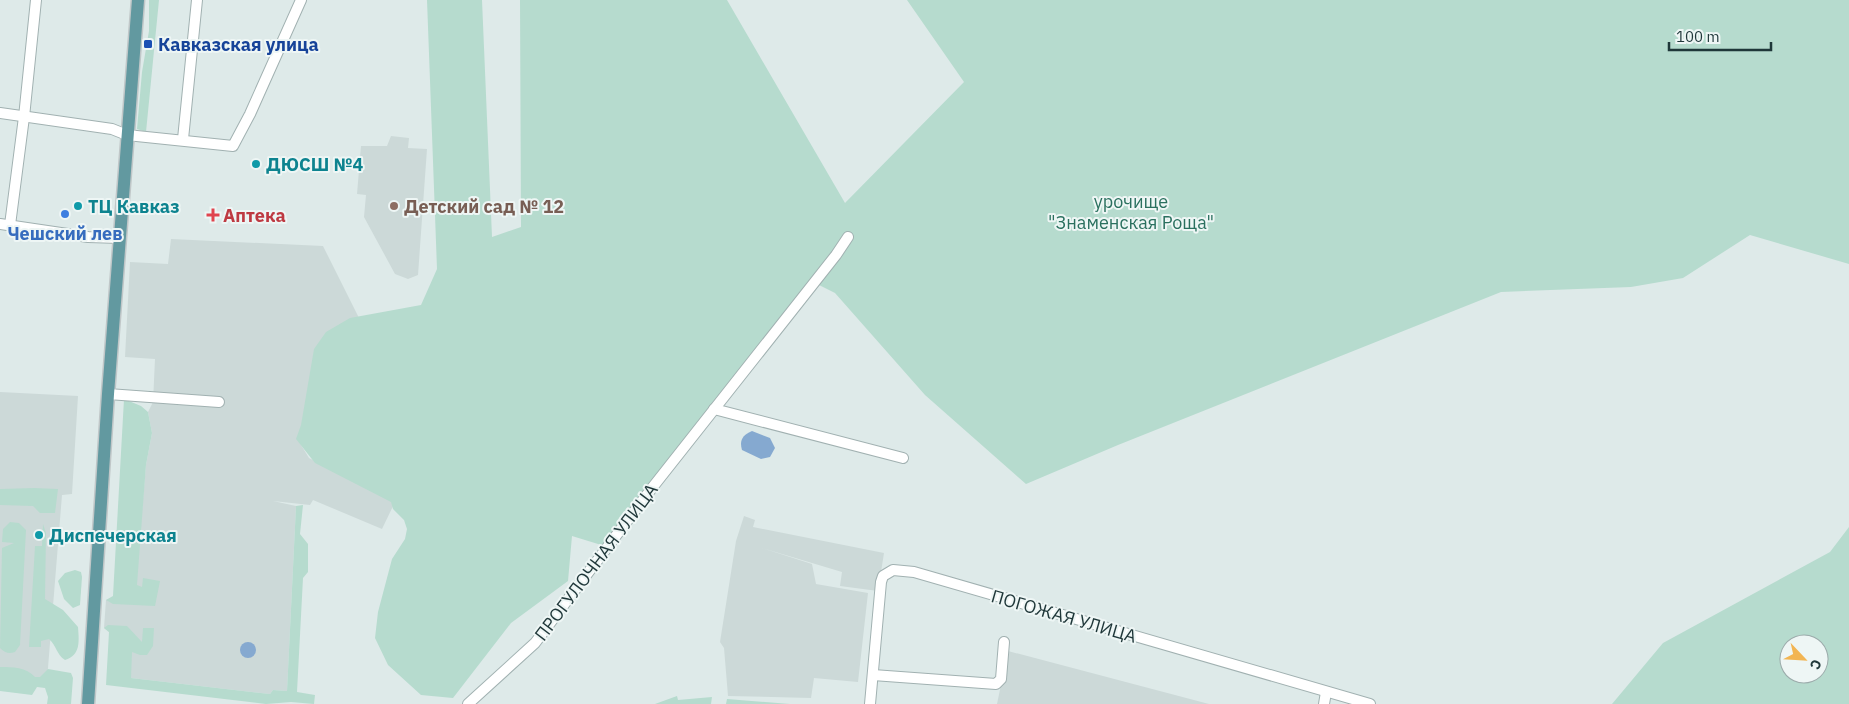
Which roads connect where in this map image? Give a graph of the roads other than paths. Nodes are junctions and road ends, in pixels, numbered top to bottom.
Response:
1 (36, 0) edge
2 (138, 0) edge
3 (197, 0) edge
4 (301, 0) edge
5 (0, 113) edge
6 (24, 116) junction
7 (128, 135) junction
8 (183, 139) junction
9 (5, 224) edge
10 (848, 237) dead end
11 (120, 238) junction
12 (108, 394) junction
13 (219, 402) dead end
14 (714, 409) junction
15 (903, 458) dead end
16 (1004, 642) dead end
17 (873, 675) junction
18 (1326, 692) junction
19 (88, 704) edge
20 (468, 704) edge
21 (870, 704) edge
22 (1324, 704) edge
23 (1370, 704) edge

1 - 6 street
2 - 7 main road
3 - 8 street
4 - 8 street
5 - 6 street
6 - 7 street
6 - 9 street
7 - 8 street
7 - 11 main road
9 - 11 street
10 - 14 street, ПРОГУЛОЧНАЯ УЛИЦА
11 - 12 main road
12 - 13 street
12 - 19 main road
14 - 15 street
14 - 20 street, ПРОГУЛОЧНАЯ УЛИЦА
16 - 17 street
17 - 18 street, ПОГОЖАЯ УЛИЦА
17 - 21 street, ПОГОЖАЯ УЛИЦА
18 - 22 street
18 - 23 street, ПОГОЖАЯ УЛИЦА

